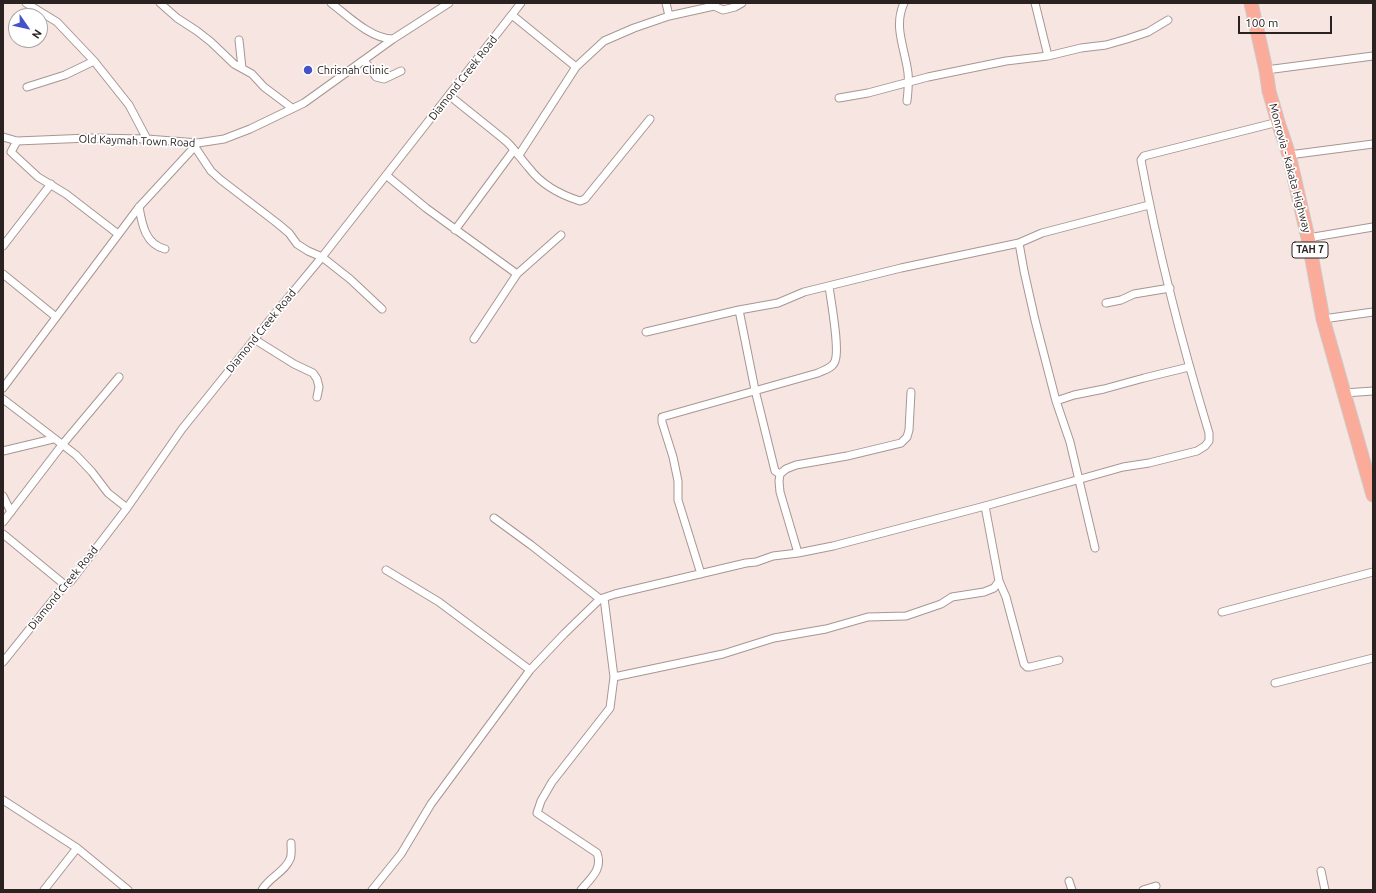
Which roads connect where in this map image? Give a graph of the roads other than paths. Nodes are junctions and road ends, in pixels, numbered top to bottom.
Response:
1 (26, 3) edge
2 (160, 3) edge
3 (332, 3) edge
4 (449, 3) edge
5 (521, 3) edge
6 (666, 3) edge
7 (742, 3) edge
8 (904, 3) edge
9 (1035, 3) edge
10 (1251, 3) edge
11 (512, 15) junction
12 (669, 16) junction
13 (1168, 20) dead end
14 (393, 39) junction
15 (239, 40) dead end
16 (1048, 56) junction
17 (1373, 56) edge
18 (364, 60) junction
19 (94, 61) junction
20 (576, 67) junction
21 (242, 68) junction
22 (1266, 70) junction
23 (401, 71) dead end
24 (909, 82) junction
25 (27, 87) dead end
26 (449, 95) junction
27 (839, 98) dead end
28 (907, 101) dead end
29 (292, 108) junction
30 (650, 119) dead end
31 (1278, 122) junction
32 (3, 137) edge
33 (147, 139) junction
34 (17, 141) junction
35 (1373, 144) edge
36 (196, 145) junction
37 (516, 152) junction
38 (1289, 155) junction
39 (386, 175) junction
40 (51, 184) junction
41 (1149, 205) junction
42 (139, 207) junction
43 (1373, 227) edge
44 (455, 230) junction
45 (118, 234) junction
46 (561, 235) dead end
47 (1308, 238) junction
48 (1019, 243) junction
49 (3, 246) edge
50 (165, 249) dead end
51 (322, 257) junction
52 (3, 274) edge
53 (517, 274) junction
54 (829, 286) junction
55 (1170, 288) junction
56 (1106, 303) dead end
57 (382, 309) dead end
58 (738, 310) junction
59 (1373, 312) edge
60 (56, 317) junction
61 (1323, 319) junction
62 (646, 332) dead end
63 (474, 338) dead end
64 (254, 339) junction
65 (1189, 367) junction
66 (120, 377) dead end
67 (3, 388) edge
68 (755, 390) junction
69 (1373, 391) edge
70 (911, 392) dead end
71 (1344, 393) junction
72 (317, 397) dead end
73 (3, 399) edge
74 (1056, 401) junction
75 (53, 439) junction
76 (62, 445) junction
77 (3, 451) edge
78 (780, 474) junction
79 (1079, 480) junction
80 (1373, 495) edge
81 (3, 496) edge
82 (985, 506) junction
83 (127, 508) junction
84 (11, 512) junction
85 (494, 518) dead end
86 (3, 522) edge
87 (3, 534) edge
88 (1095, 548) dead end
89 (798, 553) junction
90 (386, 570) dead end
91 (1373, 572) edge
92 (701, 574) junction
93 (999, 581) junction
94 (65, 585) junction
95 (602, 599) junction
96 (1222, 612) dead end
97 (1373, 658) edge
98 (1059, 660) dead end
99 (3, 662) edge
100 (530, 670) junction
101 (614, 677) junction
102 (1275, 683) dead end
103 (3, 800) edge
104 (291, 843) dead end
105 (77, 848) junction
106 (1321, 872) dead end
107 (1069, 881) dead end
108 (1156, 886) dead end
109 (44, 890) edge
110 (128, 890) edge
111 (262, 890) edge
112 (372, 890) edge
113 (581, 890) edge
114 (1072, 890) edge
115 (1143, 890) edge
116 (1325, 890) edge

1 - 19 street
2 - 21 street
3 - 14 street
4 - 14 street, Old Kaymah Town Road
5 - 11 street, Diamond Creek Road
6 - 12 street
7 - 12 street
8 - 24 street
9 - 16 street
10 - 22 highway, Monrovia - Kakata Highway / TAH 7
11 - 20 street
11 - 26 street, Diamond Creek Road
12 - 20 street
13 - 16 street
14 - 18 street, Old Kaymah Town Road
15 - 21 street
16 - 24 street
17 - 22 street
18 - 23 street
18 - 29 street, Old Kaymah Town Road
19 - 25 street
19 - 33 street
20 - 37 street
21 - 29 street
22 - 31 highway, Monrovia - Kakata Highway / TAH 7
24 - 27 street
24 - 28 street
26 - 37 street
26 - 39 street, Diamond Creek Road
29 - 36 street, Old Kaymah Town Road
30 - 37 street
31 - 38 highway, Monrovia - Kakata Highway / TAH 7
31 - 41 street
32 - 34 street, Old Kaymah Town Road
33 - 34 street, Old Kaymah Town Road
33 - 36 street, Old Kaymah Town Road
34 - 40 street
35 - 38 street
36 - 42 street
36 - 51 street
37 - 44 street
38 - 47 highway, Monrovia - Kakata Highway / TAH 7
39 - 44 street
39 - 51 street, Diamond Creek Road
40 - 45 street
40 - 49 street
41 - 48 street
41 - 55 street
42 - 45 street
42 - 50 street
43 - 47 street
44 - 53 street
45 - 60 street
46 - 53 street
47 - 61 highway, Monrovia - Kakata Highway / TAH 7
48 - 54 street
48 - 74 street
51 - 57 street
51 - 64 street, Diamond Creek Road
52 - 60 street
53 - 63 street
54 - 58 street
54 - 68 street
55 - 56 street
55 - 65 street
58 - 62 street
58 - 68 street
59 - 61 street
60 - 67 street
61 - 71 highway, Monrovia - Kakata Highway / TAH 7
64 - 72 street
64 - 83 street, Diamond Creek Road
65 - 74 street
65 - 79 street
66 - 76 street
68 - 78 street
68 - 92 street
69 - 71 street
70 - 78 street
71 - 80 highway, Monrovia - Kakata Highway / TAH 7
73 - 75 street
74 - 79 street
75 - 76 street
75 - 77 street
76 - 83 street
76 - 84 street
78 - 89 street
79 - 82 street
79 - 88 street
81 - 84 street
82 - 89 street
82 - 93 street
83 - 94 street, Diamond Creek Road
84 - 86 street
85 - 95 street
87 - 94 street
89 - 92 street
90 - 100 street
91 - 96 street
92 - 95 street
93 - 98 street
93 - 101 street
94 - 99 street, Diamond Creek Road
95 - 100 street
95 - 101 street
97 - 102 street
100 - 112 street
101 - 113 street
103 - 105 street
104 - 111 street
105 - 109 street
105 - 110 street
106 - 116 street
107 - 114 street
108 - 115 street

